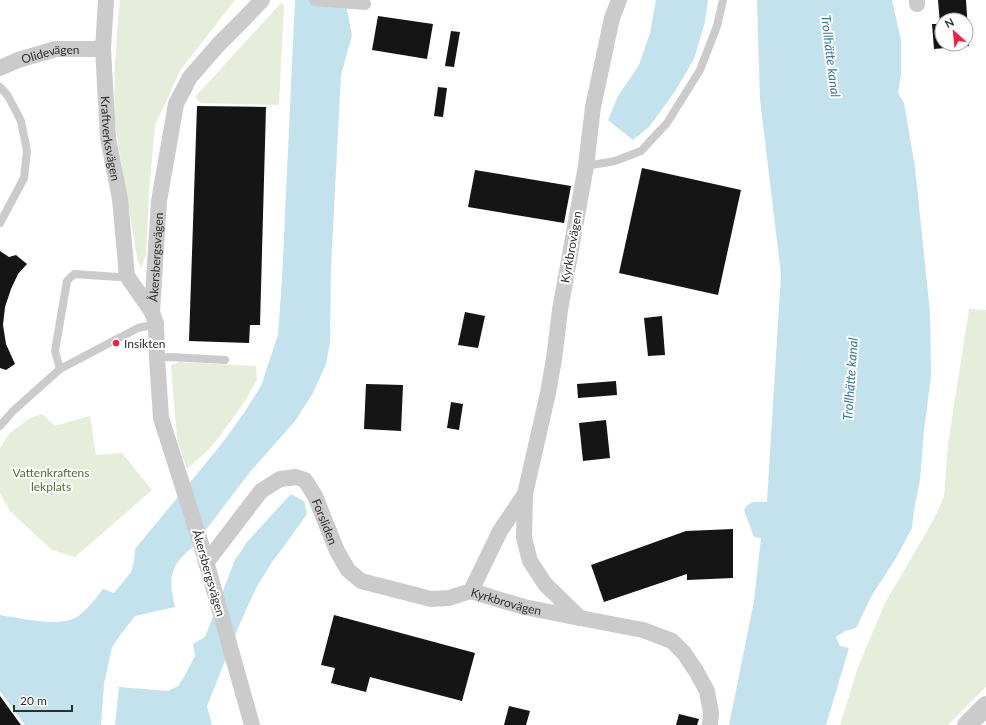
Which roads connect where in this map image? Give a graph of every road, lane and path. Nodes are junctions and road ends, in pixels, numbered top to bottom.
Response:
1 (106, 0) edge
2 (262, 0) edge
3 (315, 0) edge
4 (619, 0) edge
5 (723, 0) edge
6 (365, 4) dead end
7 (103, 49) junction
8 (0, 68) edge
9 (0, 87) edge
10 (586, 166) junction
11 (0, 223) edge
12 (128, 276) junction
13 (154, 318) junction
14 (157, 358) junction
15 (225, 360) dead end
16 (60, 369) junction
17 (0, 426) edge
18 (525, 494) junction
19 (206, 563) junction
20 (471, 591) junction
21 (580, 618) junction
22 (986, 706) edge
23 (252, 725) edge
24 (710, 725) edge
25 (966, 725) edge

1 - 7 street, Kraftverksvägen
2 - 13 street, Åkersbergsvägen
3 - 6 street
4 - 10 street, Kyrkbrovägen
5 - 10 lane
7 - 8 street, Olidevägen
7 - 12 street, Kraftverksvägen
9 - 11 lane
10 - 18 street, Kyrkbrovägen
12 - 13 street, Kraftverksvägen
12 - 16 lane
13 - 14 street, Åkersbergsvägen
13 - 16 lane
14 - 15 lane
14 - 19 street, Åkersbergsvägen
16 - 17 lane
18 - 20 street, Kyrkbrovägen
18 - 21 street, Kyrkbrovägen
19 - 20 street, Forsliden
19 - 23 street, Åkersbergsvägen
20 - 21 street, Kyrkbrovägen
21 - 24 street, Kyrkbrovägen
22 - 25 street

